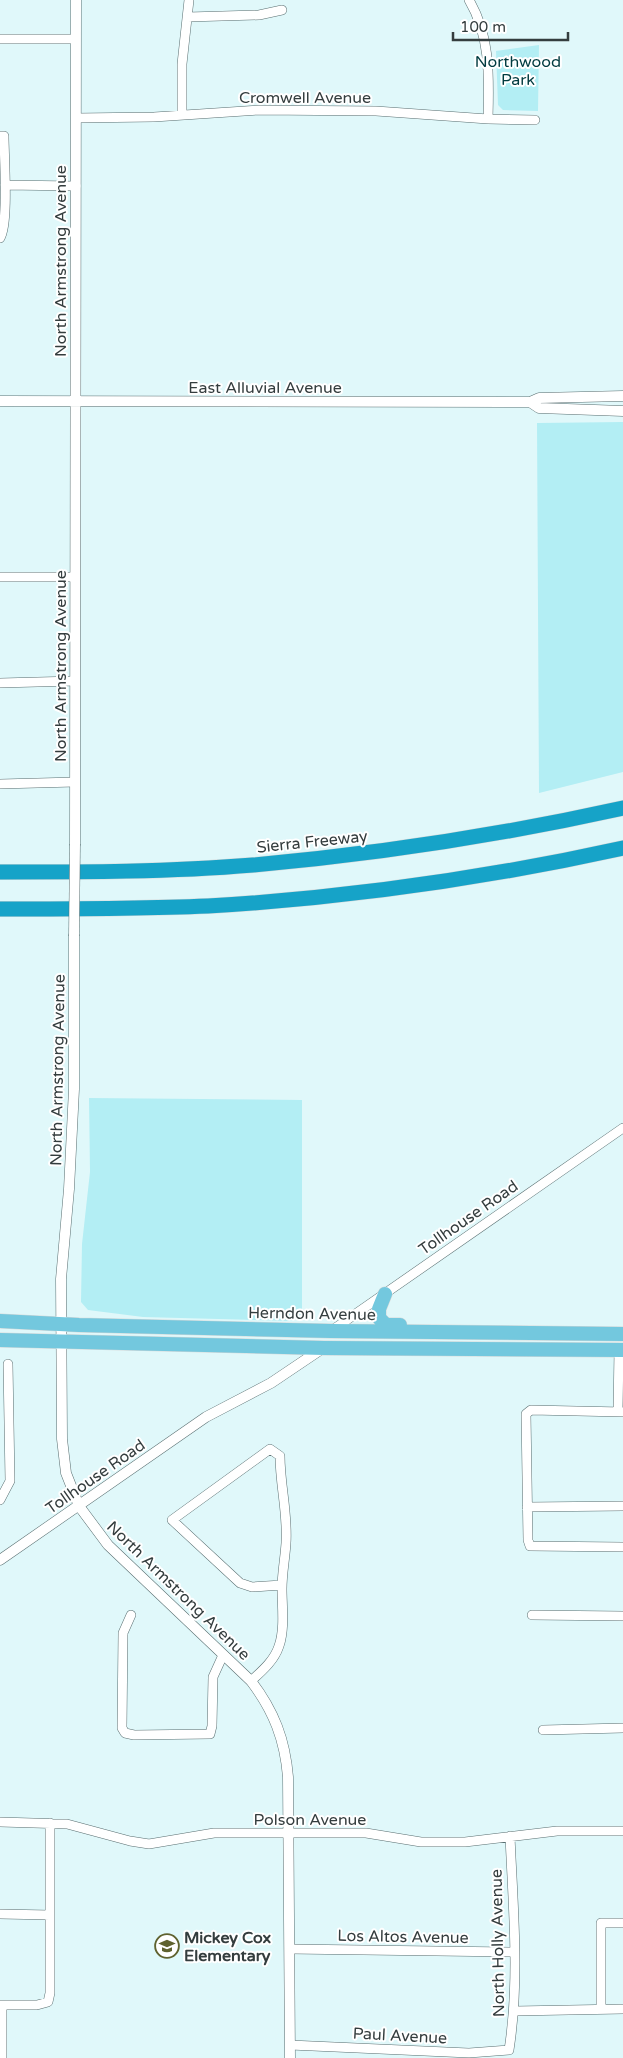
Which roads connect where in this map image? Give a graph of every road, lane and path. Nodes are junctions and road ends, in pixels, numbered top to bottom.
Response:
1 (76, 0) edge
2 (189, 0) edge
3 (469, 0) edge
4 (282, 10) dead end
5 (188, 17) junction
6 (0, 39) edge
7 (75, 39) junction
8 (182, 115) junction
9 (76, 118) junction
10 (488, 119) junction
11 (534, 120) dead end
12 (2, 136) edge
13 (5, 185) junction
14 (76, 186) junction
15 (0, 238) edge
16 (623, 396) edge
17 (0, 401) edge
18 (75, 401) junction
19 (530, 402) junction
20 (623, 411) edge
21 (0, 577) edge
22 (75, 577) junction
23 (75, 681) junction
24 (0, 683) edge
25 (75, 782) junction
26 (0, 784) edge
27 (623, 806) edge
28 (623, 848) edge
29 (0, 872) edge
30 (0, 909) edge
31 (623, 1128) edge
32 (385, 1294) junction
33 (0, 1321) edge
34 (61, 1324) junction
35 (331, 1331) junction
36 (432, 1332) junction
37 (623, 1334) edge
38 (0, 1340) edge
39 (61, 1341) junction
40 (173, 1345) junction
41 (324, 1348) junction
42 (359, 1348) junction
43 (622, 1350) edge
44 (8, 1364) dead end
45 (4, 1393) edge
46 (621, 1411) edge
47 (0, 1500) edge
48 (79, 1506) junction
49 (623, 1506) edge
50 (528, 1507) junction
51 (623, 1547) edge
52 (0, 1560) edge
53 (282, 1585) junction
54 (131, 1614) dead end
55 (532, 1615) dead end
56 (623, 1616) edge
57 (223, 1655) junction
58 (251, 1681) junction
59 (623, 1728) edge
60 (542, 1730) dead end
61 (0, 1822) edge
62 (50, 1823) junction
63 (623, 1831) edge
64 (289, 1834) junction
65 (510, 1836) junction
66 (0, 1914) edge
67 (50, 1915) junction
68 (623, 1923) edge
69 (290, 1949) junction
70 (515, 1952) junction
71 (1, 2005) edge
72 (601, 2008) junction
73 (623, 2009) edge
74 (515, 2011) junction
75 (290, 2045) junction
76 (509, 2050) joint
77 (469, 2056) edge
78 (2, 2058) edge
79 (290, 2058) edge

1 - 7 street, North Armstrong Avenue
2 - 5 street
3 - 10 street
4 - 5 street
5 - 8 street
6 - 7 street
7 - 9 street, North Armstrong Avenue
8 - 9 street, Cromwell Avenue
8 - 10 street, Cromwell Avenue
9 - 14 street, North Armstrong Avenue
10 - 11 street, Cromwell Avenue
12 - 13 street
13 - 14 street
13 - 15 street
14 - 18 street, North Armstrong Avenue
16 - 19 street, East Alluvial Avenue
17 - 18 street, East Alluvial Avenue
18 - 19 street, East Alluvial Avenue
18 - 22 street, North Armstrong Avenue
19 - 20 street, East Alluvial Avenue
21 - 22 street
22 - 23 street, North Armstrong Avenue
23 - 24 street
23 - 25 street, North Armstrong Avenue
25 - 26 street
25 - 34 street, North Armstrong Avenue, bridge
27 - 29 highway, Sierra Freeway
28 - 30 highway
31 - 32 street, Tollhouse Road
32 - 35 street, Tollhouse Road
32 - 36 main road
33 - 34 main road, Herndon Avenue
34 - 35 main road, Herndon Avenue
34 - 39 street, North Armstrong Avenue
35 - 36 main road, Herndon Avenue
35 - 40 main road
36 - 37 main road, Herndon Avenue
36 - 42 main road
38 - 39 main road, Herndon Avenue
39 - 40 main road, Herndon Avenue
39 - 48 street, North Armstrong Avenue
40 - 41 main road, Herndon Avenue
41 - 42 main road, Herndon Avenue
41 - 48 street, Tollhouse Road
42 - 43 main road, Herndon Avenue
43 - 46 street
44 - 45 street
45 - 47 street
46 - 50 street
48 - 52 street, Tollhouse Road
48 - 57 street, North Armstrong Avenue
49 - 50 street
50 - 51 street
53 - 53 street
53 - 58 street
54 - 57 street
55 - 56 street
57 - 58 street, North Armstrong Avenue
58 - 64 street, North Armstrong Avenue
59 - 60 street
61 - 62 street, Polson Avenue
62 - 64 street, Polson Avenue
62 - 67 street
63 - 65 street, Polson Avenue
64 - 65 street, Polson Avenue
64 - 69 street, North Armstrong Avenue
65 - 70 street, North Holly Avenue
66 - 67 street
67 - 71 street
68 - 72 street
69 - 70 street, Los Altos Avenue
69 - 75 street, North Armstrong Avenue
70 - 74 street, North Holly Avenue
71 - 78 street
72 - 73 street
72 - 74 street
74 - 76 street, North Holly Avenue
75 - 77 street, Paul Avenue
75 - 79 street, North Armstrong Avenue
76 - 77 street, Paul Avenue

